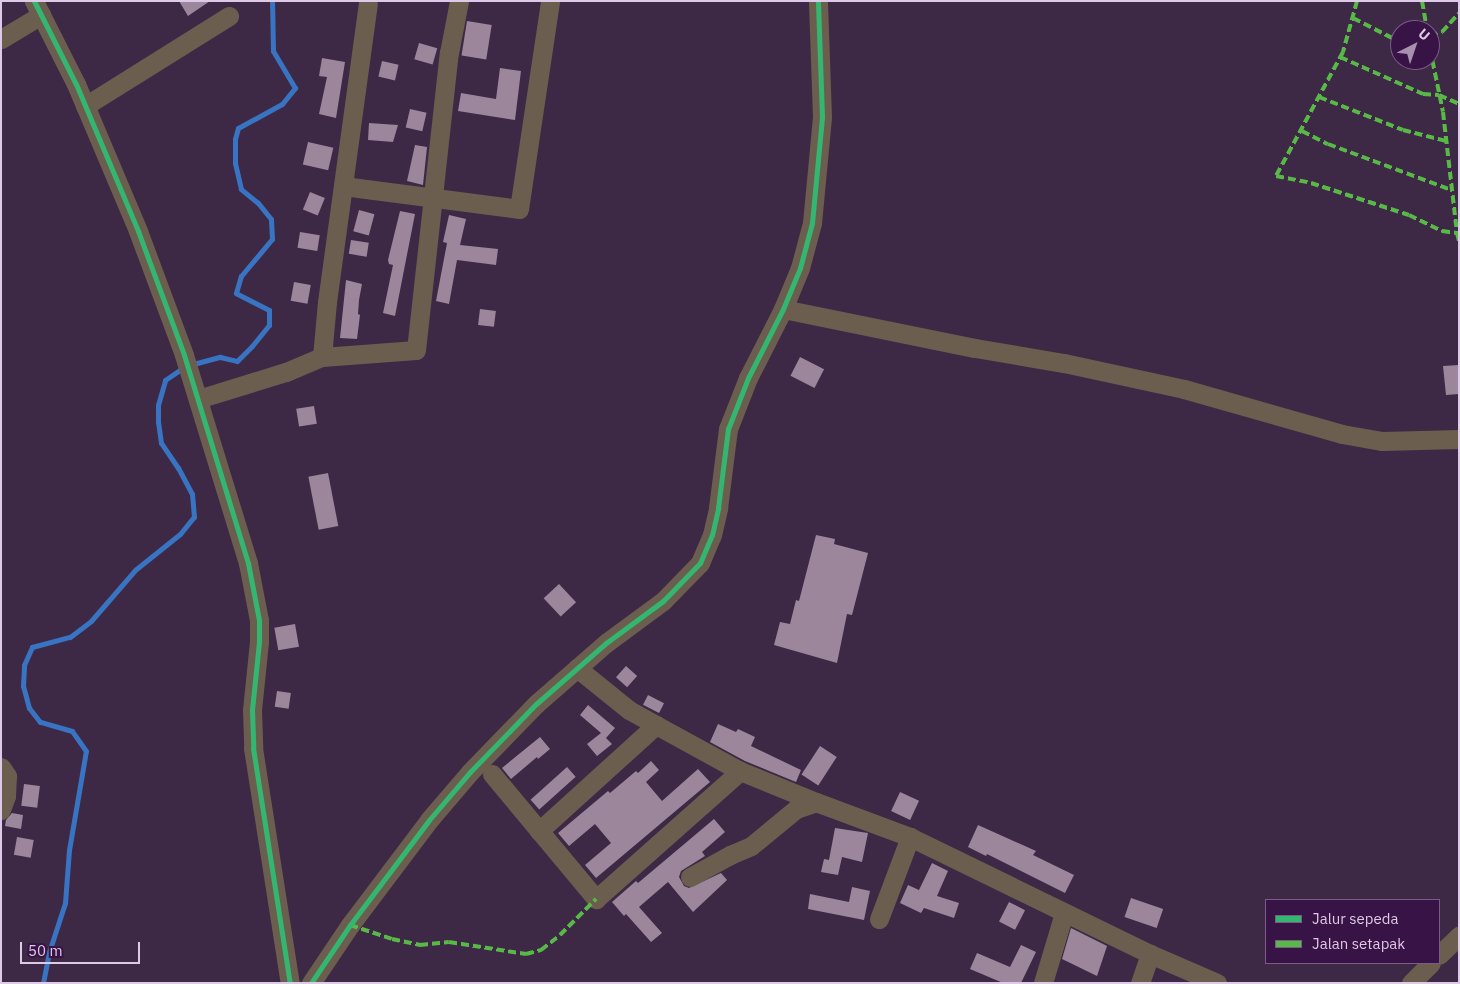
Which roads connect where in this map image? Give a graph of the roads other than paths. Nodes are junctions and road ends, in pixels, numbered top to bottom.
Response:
1 (459, 1) edge
2 (550, 1) edge
3 (818, 1) edge
4 (368, 4) dead end
5 (39, 6) edge
6 (229, 16) dead end
7 (1, 39) edge
8 (85, 106) junction
9 (343, 186) junction
10 (433, 198) junction
11 (783, 309) junction
12 (322, 358) junction
13 (198, 399) junction
14 (1459, 439) edge
15 (577, 668) junction
16 (656, 725) junction
17 (1, 767) edge
18 (740, 771) junction
19 (492, 774) dead end
20 (816, 802) junction
21 (1, 810) edge
22 (539, 831) junction
23 (910, 837) junction
24 (690, 877) dead end
25 (1064, 912) junction
26 (879, 919) dead end
27 (1459, 936) edge
28 (1150, 954) junction
29 (1440, 954) edge
30 (1430, 964) edge
31 (290, 983) edge
32 (311, 983) edge
33 (1043, 983) edge
34 (1140, 983) edge
35 (1217, 983) edge
36 (1411, 983) edge

1 - 10 street
2 - 10 street
3 - 11 street
4 - 9 street
5 - 7 street
5 - 8 street
6 - 8 street
8 - 13 street
9 - 10 street
9 - 12 street
10 - 12 street
11 - 14 street
11 - 15 street
12 - 13 street
13 - 31 street
15 - 16 street
15 - 32 street
16 - 18 street
16 - 22 street
17 - 21 street
18 - 20 street
18 - 22 street
19 - 22 street
20 - 23 street
20 - 24 street
23 - 25 street
23 - 26 street
25 - 28 street
25 - 33 street
27 - 29 street
28 - 34 street
28 - 35 street
30 - 36 street

